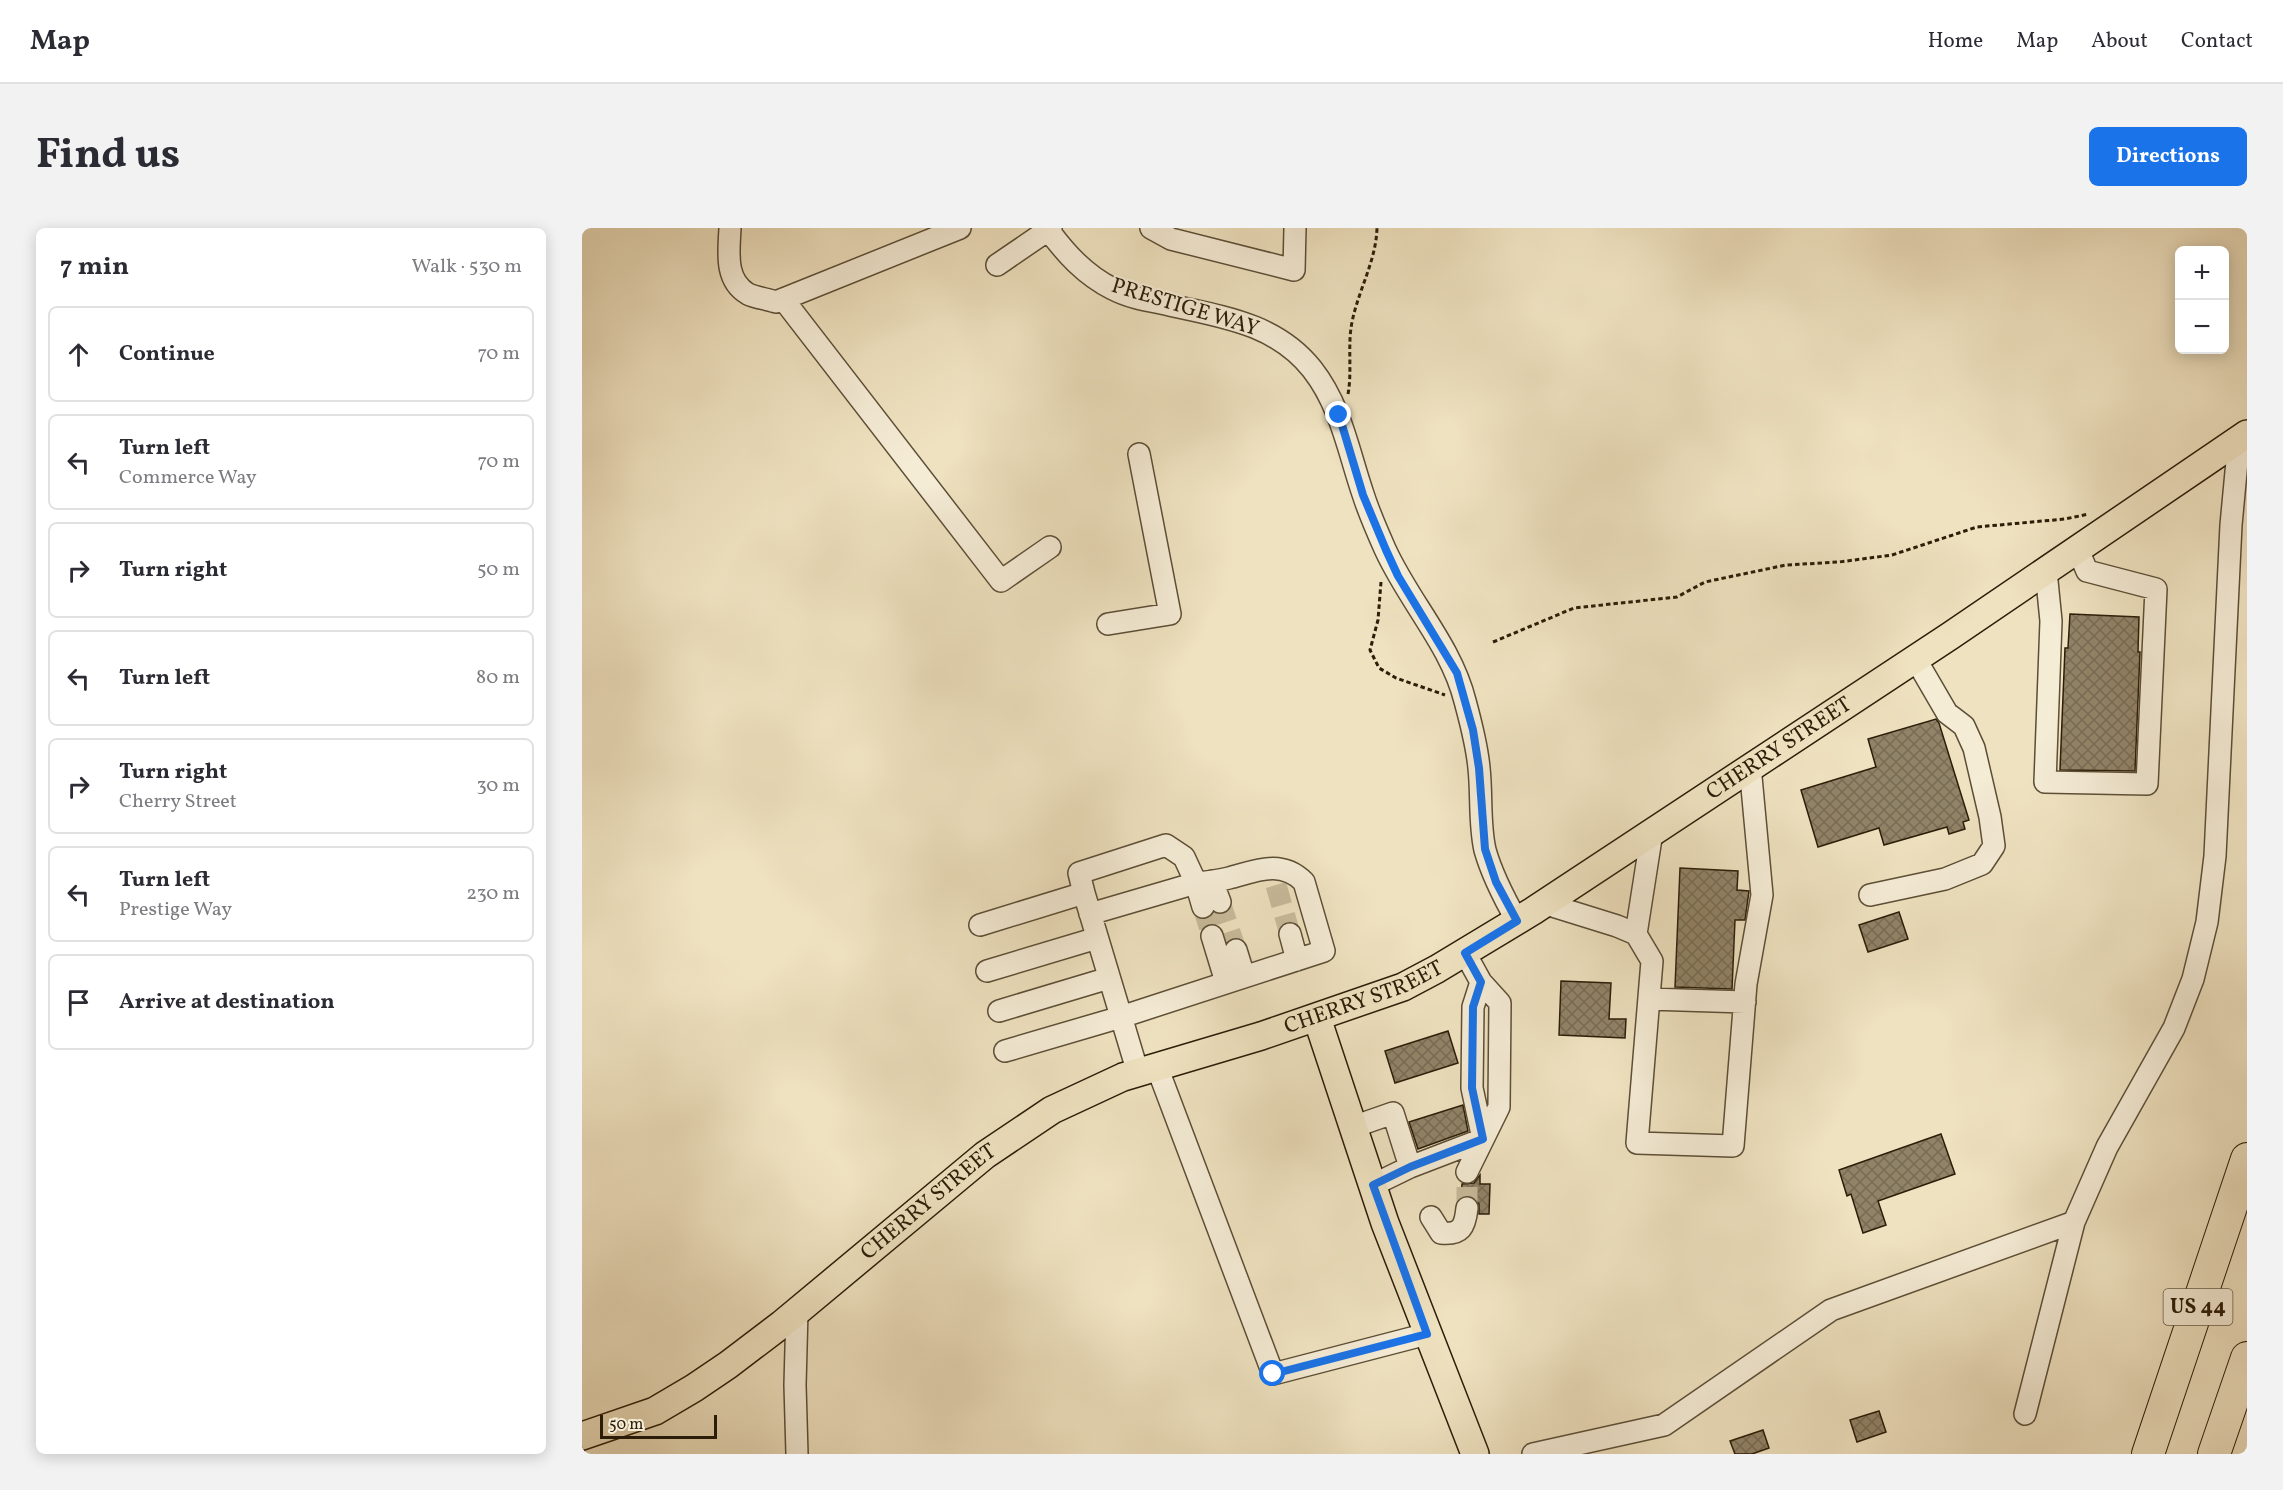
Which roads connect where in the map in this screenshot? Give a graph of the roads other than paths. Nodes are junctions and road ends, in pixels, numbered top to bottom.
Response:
1 (730, 228) edge
2 (960, 228) edge
3 (1151, 228) edge
4 (1295, 228) edge
5 (1049, 229) edge
6 (998, 265) dead end
7 (783, 299) junction
8 (2243, 437) edge
9 (1139, 454) dead end
10 (1050, 547) dead end
11 (2078, 550) junction
12 (2046, 571) junction
13 (1108, 624) dead end
14 (1915, 658) junction
15 (1750, 766) junction
16 (1653, 832) junction
17 (1204, 882) junction
18 (1084, 893) junction
19 (1870, 895) dead end
20 (1543, 903) junction
21 (1211, 904) tunnel mouth
22 (1090, 914) junction
23 (1517, 921) junction
24 (980, 925) dead end
25 (1290, 934) tunnel mouth
26 (1636, 934) junction
27 (1212, 936) tunnel mouth
28 (1098, 938) junction
29 (1236, 950) tunnel mouth
30 (1465, 953) junction
31 (1297, 960) junction
32 (987, 971) dead end
33 (1109, 978) junction
34 (1235, 979) junction
35 (1481, 982) junction
36 (1649, 999) junction
37 (1745, 1002) junction
38 (999, 1011) dead end
39 (1121, 1017) junction
40 (1317, 1018) junction
41 (1005, 1052) dead end
42 (1148, 1070) junction
43 (1353, 1127) junction
44 (1483, 1139) junction
45 (2247, 1159) edge
46 (1410, 1167) junction
47 (1467, 1172) tunnel mouth
48 (1373, 1185) junction
49 (1467, 1208) tunnel mouth
50 (1431, 1217) dead end
51 (2074, 1222) junction
52 (797, 1311) junction
53 (1427, 1334) junction
54 (2247, 1358) edge
55 (2025, 1414) dead end
56 (582, 1436) edge
57 (797, 1454) edge
58 (1475, 1454) edge
59 (1533, 1454) edge
60 (2148, 1454) edge
61 (2214, 1454) edge

1 - 7 street
2 - 7 street
3 - 4 street
5 - 6 street
5 - 23 street, PRESTIGE WAY
7 - 10 street
8 - 11 main road, CHERRY STREET
8 - 51 street
9 - 13 street
11 - 12 main road, CHERRY STREET
11 - 12 street
12 - 14 main road, CHERRY STREET
14 - 15 main road, CHERRY STREET
14 - 19 street
15 - 16 main road, CHERRY STREET
15 - 37 street
16 - 20 main road, CHERRY STREET
16 - 26 street
17 - 18 street
17 - 21 street
17 - 22 street
17 - 31 street
18 - 22 street
18 - 24 street
20 - 23 main road, CHERRY STREET
20 - 26 street
22 - 28 street
23 - 30 main road, CHERRY STREET
25 - 31 street
26 - 36 street
27 - 34 street
28 - 32 street
28 - 33 street
29 - 34 street
30 - 35 street
30 - 40 main road, CHERRY STREET
31 - 34 street
33 - 38 street
33 - 39 street
34 - 39 street
35 - 44 street
35 - 44 street
36 - 37 street
36 - 37 street
39 - 41 street
39 - 42 street
40 - 42 main road, CHERRY STREET
40 - 43 main road
42 - 52 main road, CHERRY STREET
42 - 53 street
43 - 46 street
43 - 48 main road
44 - 46 street
44 - 47 street
45 - 60 highway, US 44
46 - 48 street
48 - 53 main road
49 - 50 street
51 - 55 street
51 - 59 street
52 - 56 main road, CHERRY STREET
52 - 57 street
53 - 58 main road
54 - 61 highway

